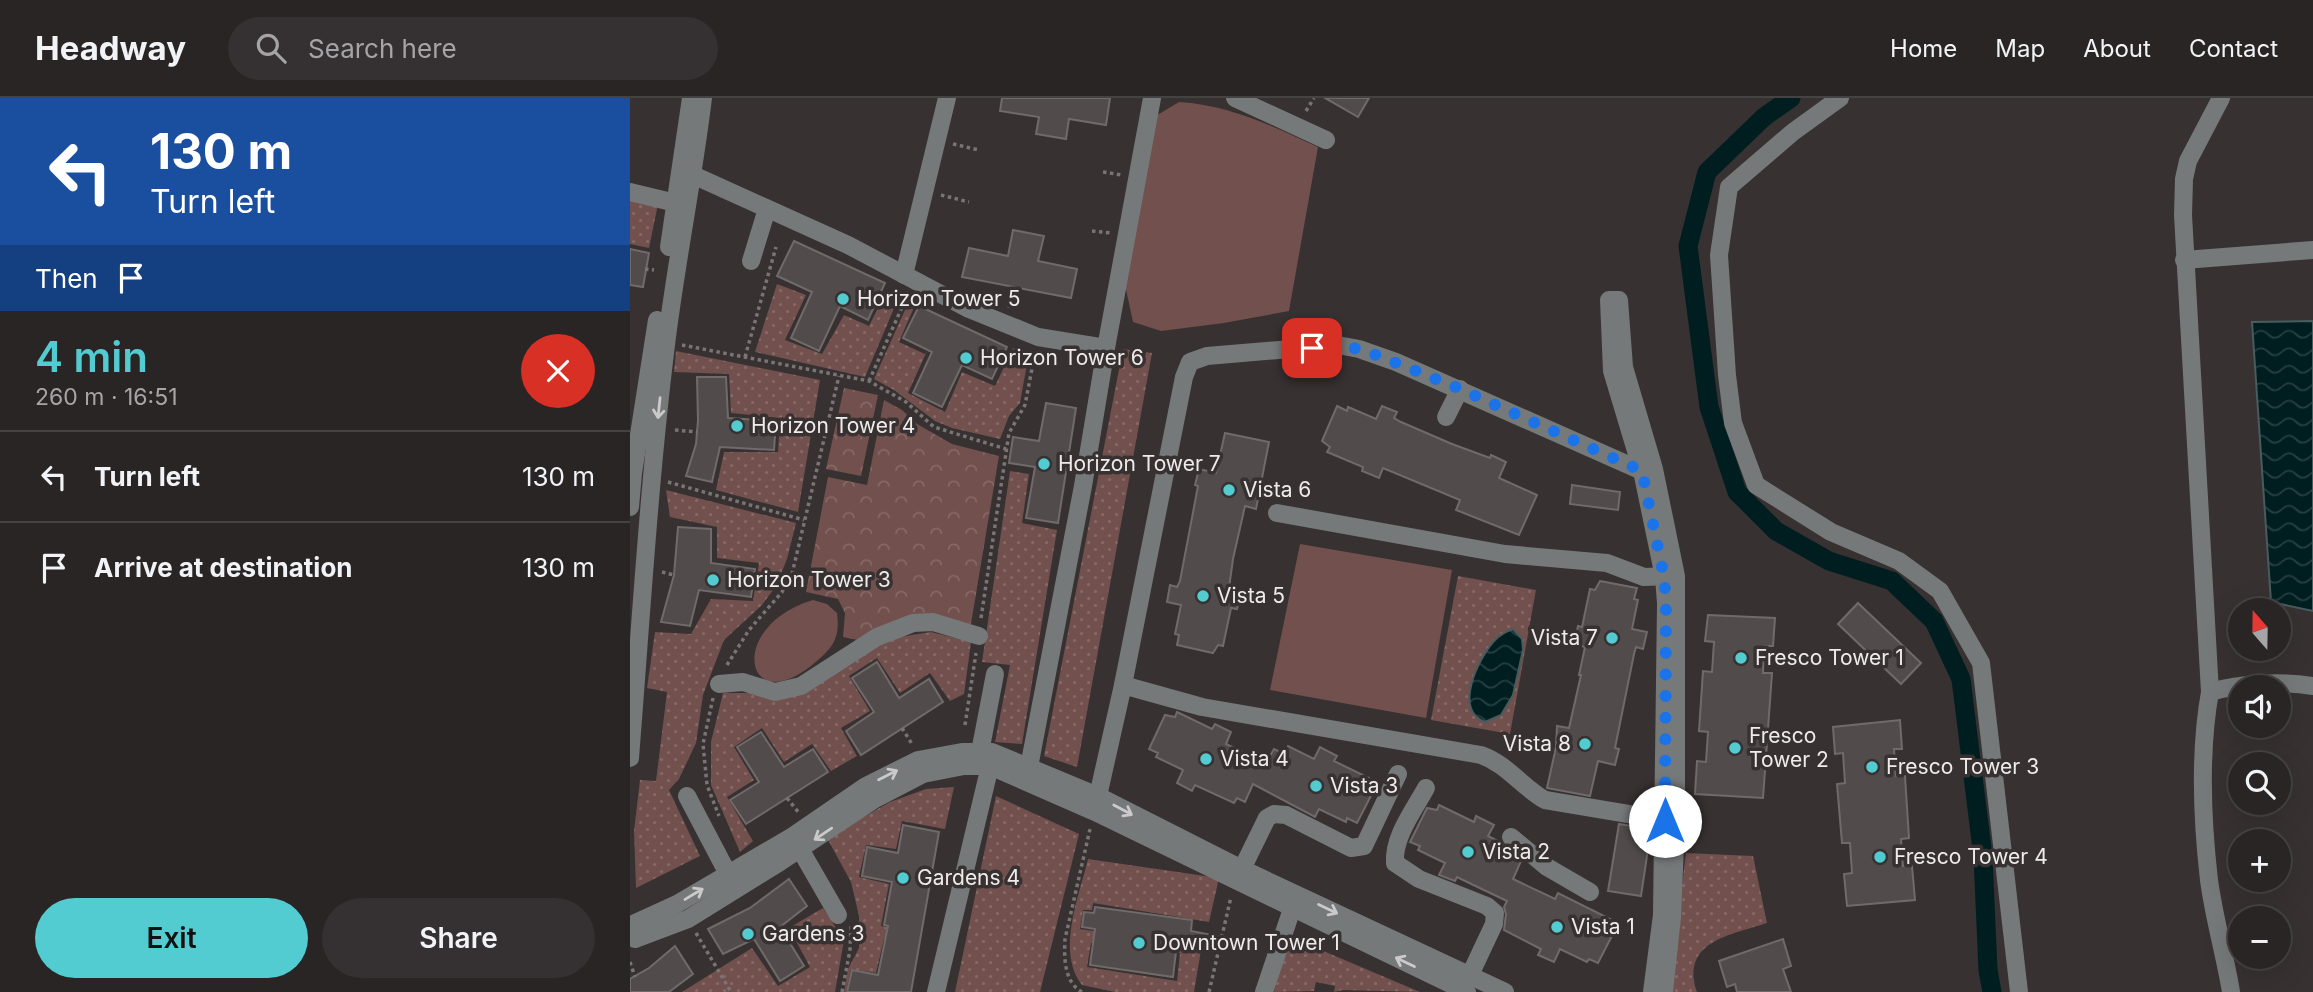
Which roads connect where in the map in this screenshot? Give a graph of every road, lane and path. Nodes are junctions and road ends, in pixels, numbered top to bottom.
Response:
1 (691, 98) edge
2 (703, 98) edge
3 (947, 98) edge
4 (1152, 98) edge
5 (1235, 98) edge
6 (1314, 98) edge
7 (1840, 98) edge
8 (2221, 98) edge
9 (1308, 108) dead end
10 (937, 141) junction
11 (1326, 141) dead end
12 (979, 150) dead end
13 (693, 175) junction
14 (630, 192) edge
15 (925, 192) junction
16 (969, 202) dead end
17 (681, 204) junction
18 (767, 209) junction
19 (784, 217) junction
20 (2313, 250) edge
21 (2183, 260) junction
22 (751, 261) dead end
23 (645, 270) dead end
24 (654, 270) dead end
25 (909, 278) junction
26 (1017, 288) dead end
27 (1012, 298) dead end
28 (1614, 300) dead end
29 (1038, 337) junction
30 (666, 343) junction
31 (1106, 348) junction
32 (745, 357) junction
33 (839, 376) junction
34 (869, 381) junction
35 (1460, 389) junction
36 (1446, 417) dead end
37 (681, 430) dead end
38 (697, 432) dead end
39 (1006, 449) junction
40 (1648, 470) junction
41 (653, 477) junction
42 (630, 498) edge
43 (1277, 513) dead end
44 (804, 520) junction
45 (663, 572) dead end
46 (674, 575) dead end
47 (1670, 576) junction
48 (979, 636) junction
49 (995, 674) dead end
50 (719, 684) junction
51 (1123, 685) junction
52 (2313, 686) edge
53 (2210, 692) junction
54 (902, 728) dead end
55 (912, 744) dead end
56 (961, 752) junction
57 (630, 758) edge
58 (985, 759) junction
59 (1029, 767) junction
60 (1398, 774) dead end
61 (1426, 788) dead end
62 (687, 796) dead end
63 (787, 798) dead end
64 (1096, 804) junction
65 (796, 810) dead end
66 (720, 817) dead end
67 (1670, 822) junction
68 (1511, 837) dead end
69 (800, 849) junction
70 (728, 874) junction
71 (1238, 875) junction
72 (930, 881) dead end
73 (943, 883) dead end
74 (1590, 892) dead end
75 (1294, 901) junction
76 (838, 915) dead end
77 (688, 919) junction
78 (632, 933) edge
79 (630, 962) edge
80 (635, 976) dead end
81 (1471, 984) edge
82 (732, 992) edge
83 (936, 992) edge
84 (1082, 992) edge
85 (1209, 992) edge
86 (1264, 992) edge
87 (1505, 992) edge
88 (1653, 992) edge
89 (1664, 992) edge
90 (2019, 992) edge
91 (2231, 992) edge

1 - 17 street
2 - 13 street
3 - 10 street
4 - 31 street
5 - 11 street
6 - 9 path
7 - 90 street
8 - 21 street
10 - 12 path
10 - 15 street
13 - 17 street
13 - 18 street
14 - 17 street
15 - 16 path
15 - 25 street
17 - 30 street
17 - 42 street
18 - 19 street
18 - 22 street
19 - 25 street
19 - 32 path
20 - 21 street
21 - 53 street
23 - 24 path
25 - 29 street
25 - 34 path
26 - 27 path
28 - 40 street
29 - 31 street
29 - 39 path
30 - 32 path
30 -> 41 street
31 - 59 street
32 - 33 path
33 - 34 path
33 - 44 path
34 - 39 path
35 - 36 street
35 - 40 street
35 - 51 street
37 - 38 path
39 - 48 path
40 - 47 street
41 - 44 path
41 - 57 street
43 - 47 street
44 - 50 path
45 - 46 path
47 - 67 street
48 - 50 street
48 - 56 path
49 - 58 street
50 - 66 path
51 - 64 street
51 - 67 street
52 - 53 street
53 - 91 street
54 - 55 path
56 - 58 street
70 -> 56 street
58 - 59 street
58 - 64 street
58 -> 69 street
58 - 83 street
59 - 64 street
60 - 71 street
61 - 81 street
62 - 70 street
63 - 65 path
64 - 71 street
64 - 84 path
67 - 88 street
67 - 89 street
68 - 74 street
69 - 76 street
69 - 77 street
78 -> 70 street
71 - 75 street
71 - 85 path
72 - 73 path
75 - 81 street
75 - 86 street
77 - 78 street
77 - 82 path
79 - 80 path
81 - 87 street

